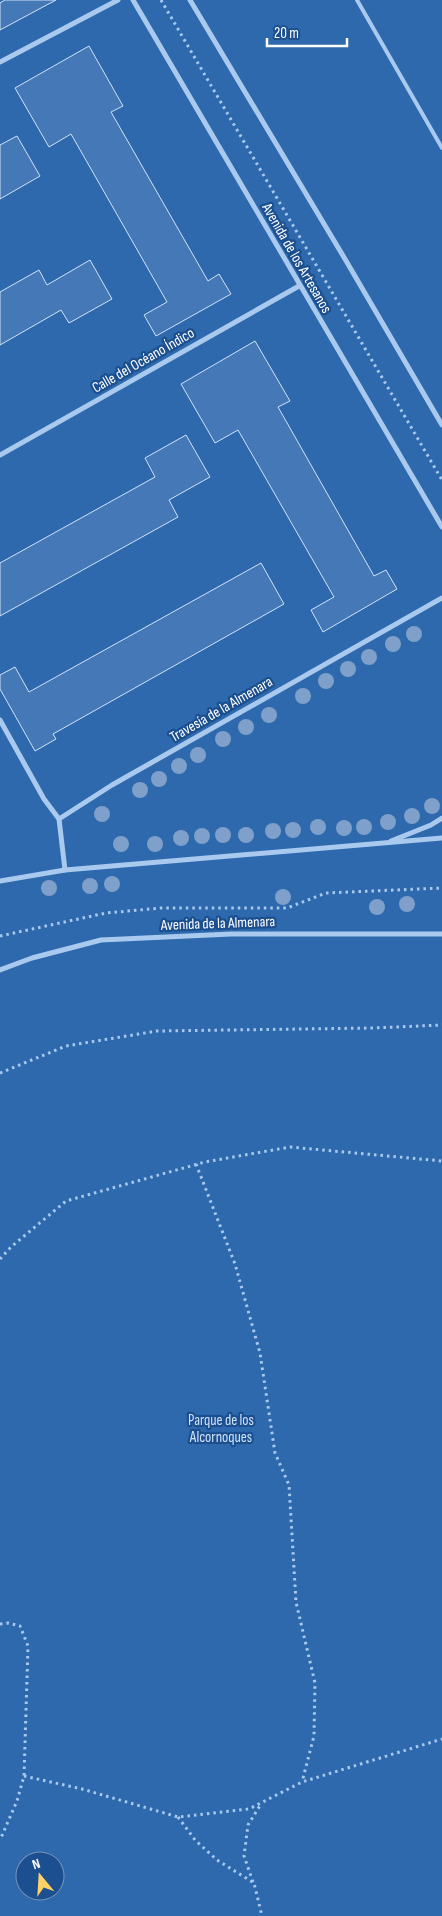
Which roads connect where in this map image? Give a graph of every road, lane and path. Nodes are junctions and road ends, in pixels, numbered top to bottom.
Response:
1 (118, 0) edge
2 (133, 0) edge
3 (161, 0) edge
4 (190, 0) edge
5 (357, 0) edge
6 (0, 62) edge
7 (442, 148) edge
8 (299, 286) junction
9 (442, 425) edge
10 (0, 455) edge
11 (442, 480) edge
12 (442, 527) edge
13 (442, 598) edge
14 (0, 720) edge
15 (442, 818) edge
16 (60, 819) junction
17 (442, 838) edge
18 (383, 844) junction
19 (65, 870) junction
20 (0, 881) edge
21 (442, 888) edge
22 (442, 934) edge
23 (0, 936) edge
24 (0, 970) edge
25 (442, 1024) edge
26 (0, 1073) edge
27 (442, 1161) edge
28 (196, 1164) junction
29 (0, 1259) edge
30 (0, 1624) edge
31 (442, 1739) edge
32 (24, 1776) junction
33 (302, 1782) junction
34 (261, 1803) junction
35 (178, 1817) junction
36 (0, 1840) edge
37 (254, 1883) junction
38 (262, 1916) edge

1 - 6 street
2 - 8 street, Avenida de los Artesanos
3 - 11 path
4 - 9 street
5 - 7 lane
8 - 10 street, Calle del Océano Índico
8 - 12 street, Avenida de los Artesanos
13 - 16 street, Travesía de la Almenara
14 - 16 street
15 - 18 street
16 - 19 street
17 - 18 street
18 - 19 street
19 - 20 street
21 - 23 path
22 - 24 street, Avenida de la Almenara
25 - 26 path
27 - 28 path
28 - 29 path
28 - 33 path
30 - 32 path
31 - 33 path
32 - 35 path
32 - 36 path
33 - 34 path
34 - 35 path
34 - 37 path
35 - 37 path
37 - 38 path

